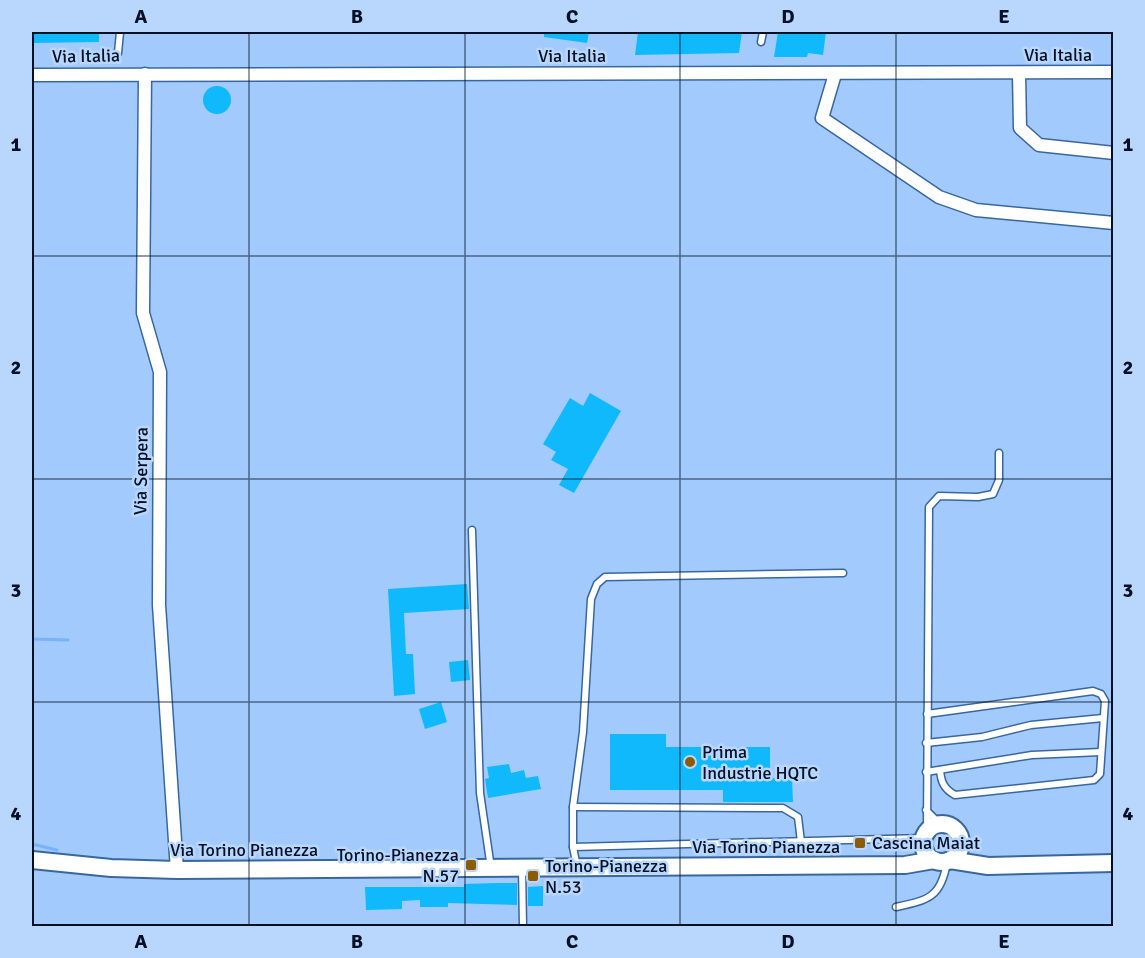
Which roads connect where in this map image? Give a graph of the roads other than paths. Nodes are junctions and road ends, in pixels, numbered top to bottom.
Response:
1 (120, 32) edge
2 (763, 32) edge
3 (761, 42) dead end
4 (118, 53) dead end
5 (1113, 72) edge
6 (1019, 73) junction
7 (145, 74) junction
8 (835, 74) junction
9 (32, 75) edge
10 (1113, 153) edge
11 (1113, 223) edge
12 (999, 453) dead end
13 (471, 530) dead end
14 (843, 573) dead end
15 (927, 714) junction
16 (1103, 718) junction
17 (926, 743) junction
18 (1101, 752) junction
19 (940, 770) junction
20 (926, 772) junction
21 (573, 807) junction
22 (926, 809) junction
23 (929, 834) junction
24 (960, 839) junction
25 (801, 842) junction
26 (573, 846) junction
27 (32, 860) edge
28 (942, 861) junction
29 (1004, 864) junction
30 (1113, 864) edge
31 (890, 865) junction
32 (491, 868) junction
33 (522, 868) junction
34 (577, 868) junction
35 (177, 870) junction
36 (896, 907) dead end
37 (523, 927) edge

1 - 4 lane
2 - 3 lane
5 - 6 street, Via Italia
6 - 8 street, Via Italia
6 - 10 street
7 - 8 street, Via Italia
7 - 9 street, Via Italia
7 - 35 street, Via Serpera
8 - 11 street
12 - 15 lane
13 - 32 lane
14 - 21 lane
15 - 16 lane
15 - 17 lane
16 - 17 lane
16 - 18 lane
17 - 20 lane
18 - 19 lane
18 - 19 lane
19 - 20 lane
20 - 22 lane
21 - 25 lane
21 - 26 lane
22 - 23 lane
22 - 23 lane
23 - 24 main road
23 - 25 lane
23 - 28 main road
23 - 31 main road
24 - 28 main road
24 - 29 main road, Via Torino Pianezza
25 - 26 lane
26 - 34 lane
27 - 35 main road, Via Torino Pianezza
28 - 29 main road, Via Torino Pianezza
28 - 31 main road, Via Torino Pianezza
28 - 36 lane
29 - 30 main road, Via Torino Pianezza
31 - 34 main road, Via Torino Pianezza
32 - 33 main road, Via Torino Pianezza
32 - 35 main road, Via Torino Pianezza
33 - 34 main road, Via Torino Pianezza
33 - 37 lane

